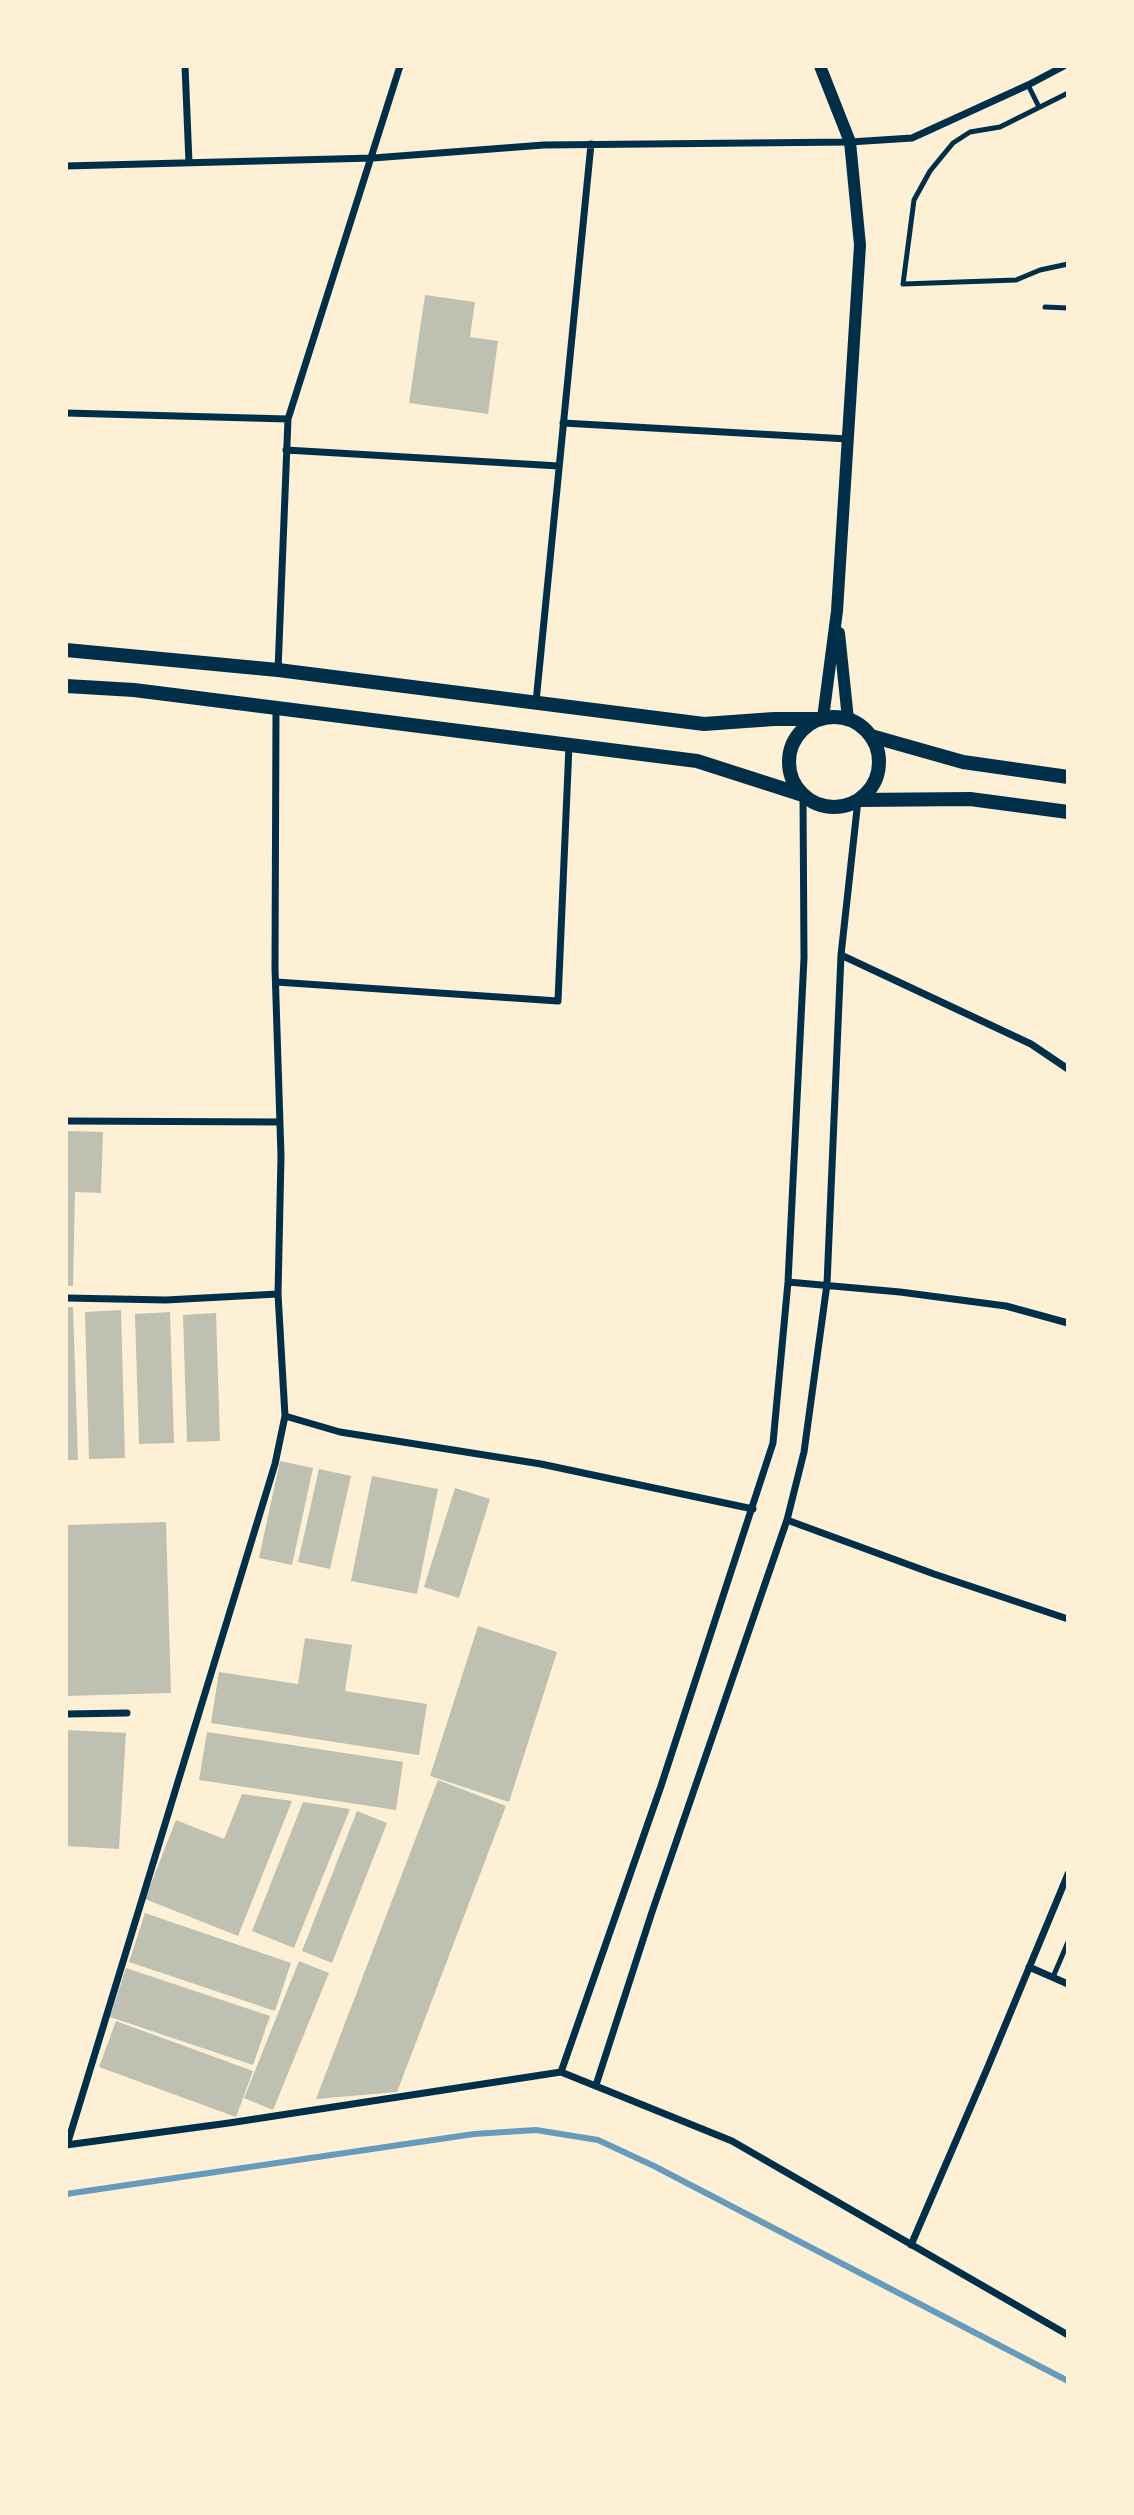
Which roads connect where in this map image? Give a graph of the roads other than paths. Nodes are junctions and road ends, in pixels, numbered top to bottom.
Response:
1 (185, 66) edge
2 (400, 66) edge
3 (820, 66) edge
4 (1064, 66) edge
5 (1028, 85) junction
6 (1068, 93) edge
7 (1039, 107) junction
8 (850, 142) junction
9 (591, 144) junction
10 (373, 158) junction
11 (189, 163) junction
12 (66, 166) edge
13 (1068, 264) edge
14 (1045, 307) dead end
15 (1068, 307) edge
16 (66, 413) edge
17 (288, 419) junction
18 (563, 423) junction
19 (848, 439) junction
20 (286, 450) junction
21 (559, 466) junction
22 (837, 611) junction
23 (66, 650) edge
24 (278, 670) junction
25 (66, 686) edge
26 (536, 702) junction
27 (276, 709) junction
28 (821, 719) junction
29 (848, 719) junction
30 (871, 736) junction
31 (569, 745) junction
32 (1068, 777) edge
33 (803, 795) junction
34 (858, 800) junction
35 (1068, 811) edge
36 (841, 955) junction
37 (276, 982) junction
38 (1068, 1069) edge
39 (66, 1121) edge
40 (280, 1122) junction
41 (788, 1282) junction
42 (827, 1284) junction
43 (278, 1294) junction
44 (66, 1298) edge
45 (1068, 1322) edge
46 (285, 1416) junction
47 (753, 1509) junction
48 (787, 1520) junction
49 (1068, 1619) edge
50 (127, 1713) dead end
51 (66, 1714) edge
52 (1068, 1874) edge
53 (1068, 1942) edge
54 (1029, 1966) junction
55 (1053, 1977) junction
56 (1068, 1984) edge
57 (561, 2071) junction
58 (596, 2085) junction
59 (67, 2145) edge
60 (911, 2245) junction
61 (1068, 2335) edge

1 - 11 street
2 - 10 street
3 - 8 street
4 - 5 street
5 - 7 lane
5 - 8 street
6 - 7 lane
7 - 13 lane
8 - 9 street
8 - 19 street
9 - 10 street
9 - 18 street
10 - 11 street
10 - 17 street
11 - 12 street
14 - 15 lane
16 - 17 street
17 - 20 street
18 - 19 street
18 - 21 street
19 - 22 street
20 - 21 street
20 - 24 street
21 - 26 street
22 - 28 street
22 - 29 street
23 - 24 main road
24 - 26 main road
25 - 27 main road
26 - 28 main road
27 - 31 main road
27 - 37 street
28 - 29 main road
28 - 33 main road
29 - 30 main road
30 - 32 main road
30 - 34 main road
31 - 33 main road
31 - 37 street
33 - 34 main road
33 - 41 street
34 - 35 main road
34 - 36 street
36 - 38 street
36 - 42 street
37 - 40 street
39 - 40 street
40 - 43 street
41 - 42 street
41 - 47 street
42 - 45 street
42 - 48 street
43 - 44 street
43 - 46 street
46 - 47 street
46 - 59 street
47 - 57 street
48 - 49 street
48 - 58 street
50 - 51 street
52 - 54 street
53 - 55 lane
54 - 55 street
54 - 60 street
55 - 56 street
57 - 58 street
57 - 59 street
58 - 60 street
60 - 61 street

